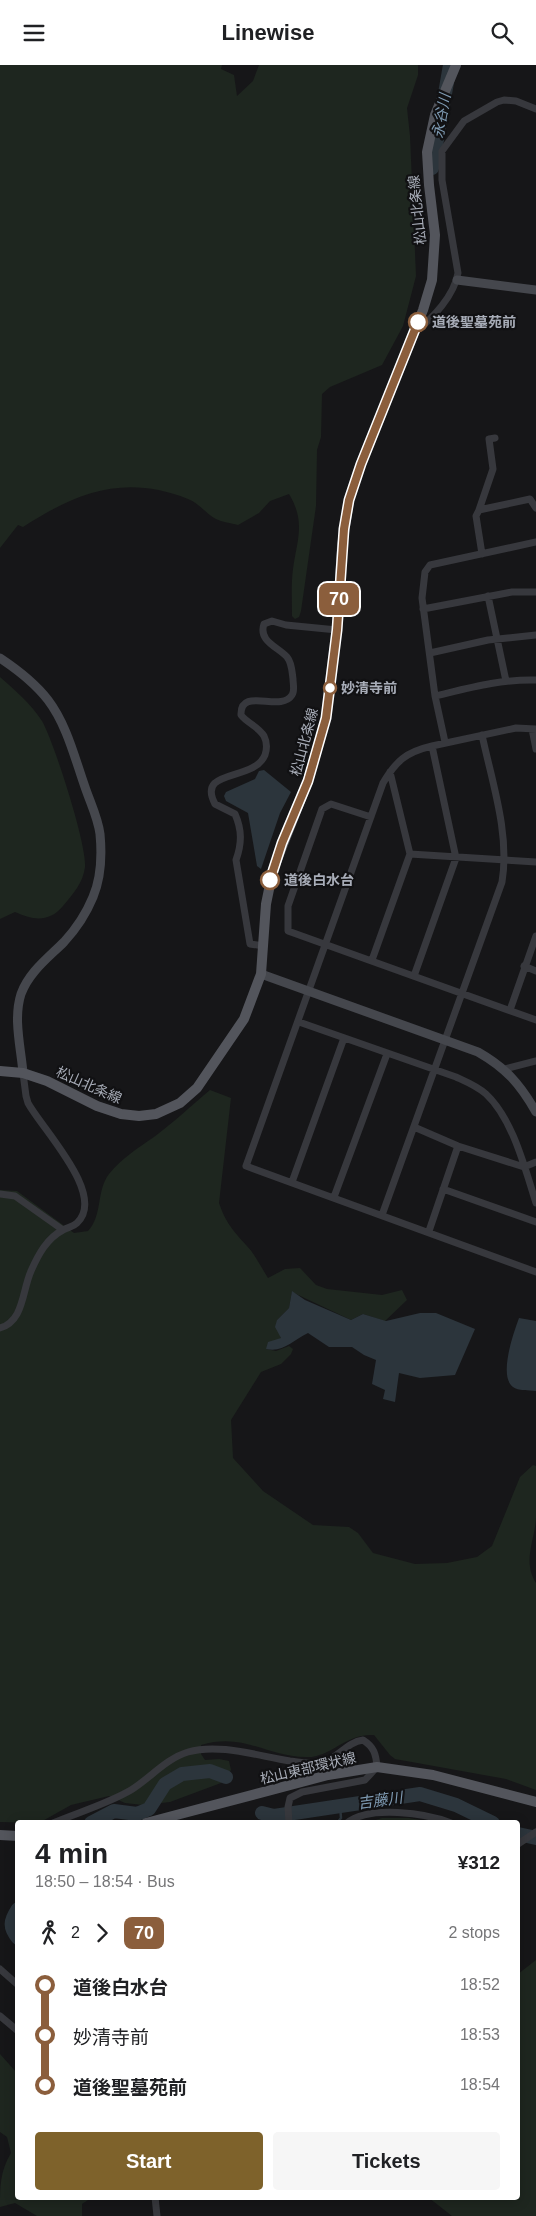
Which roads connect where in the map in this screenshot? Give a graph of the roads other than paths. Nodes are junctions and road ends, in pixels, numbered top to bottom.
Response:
1 (456, 65) edge
2 (536, 109) edge
3 (457, 281) junction
4 (536, 290) edge
5 (414, 333) junction
6 (495, 438) dead end
7 (536, 508) edge
8 (479, 510) junction
9 (536, 542) edge
10 (482, 554) junction
11 (536, 592) edge
12 (488, 596) junction
13 (424, 609) junction
14 (337, 630) junction
15 (536, 635) edge
16 (497, 638) junction
17 (430, 653) junction
18 (0, 658) edge
19 (536, 680) edge
20 (506, 681) junction
21 (435, 696) junction
22 (534, 729) edge
23 (482, 735) junction
24 (445, 742) junction
25 (432, 745) junction
26 (536, 749) edge
27 (390, 772) junction
28 (371, 817) junction
29 (410, 854) junction
30 (456, 858) junction
31 (506, 861) junction
32 (536, 862) edge
33 (536, 936) edge
34 (326, 945) junction
35 (264, 946) junction
36 (372, 960) junction
37 (524, 967) junction
38 (536, 971) edge
39 (261, 974) junction
40 (414, 976) junction
41 (310, 991) junction
42 (462, 993) junction
43 (510, 1010) junction
44 (536, 1020) edge
45 (299, 1021) junction
46 (344, 1038) junction
47 (445, 1039) junction
48 (387, 1054) junction
49 (536, 1061) edge
50 (433, 1069) junction
51 (505, 1069) junction
52 (0, 1071) edge
53 (23, 1073) junction
54 (536, 1112) edge
55 (414, 1127) junction
56 (458, 1145) junction
57 (536, 1162) edge
58 (524, 1167) junction
59 (292, 1182) junction
60 (443, 1189) junction
61 (0, 1194) edge
62 (334, 1197) junction
63 (536, 1203) edge
64 (382, 1215) junction
65 (536, 1222) edge
66 (63, 1230) junction
67 (429, 1231) junction
68 (536, 1272) edge
69 (0, 1328) edge
70 (377, 1767) junction
71 (536, 1802) edge
72 (61, 1820) edge
73 (157, 1820) edge
74 (289, 1820) edge
75 (350, 1820) edge
76 (440, 1820) edge
77 (536, 1832) edge
78 (0, 1835) edge
79 (15, 1836) edge
80 (520, 1843) edge
81 (0, 1969) edge
82 (15, 1982) edge
83 (0, 2017) edge
84 (15, 2029) edge
85 (155, 2200) edge
86 (157, 2216) edge

1 - 5 main road, 松山北条線
2 - 3 street
3 - 4 street
3 - 5 street
5 - 14 main road, 松山北条線
6 - 8 street
7 - 8 street
8 - 10 street
9 - 10 street
10 - 13 street
11 - 12 street
12 - 13 street
12 - 16 street
13 - 17 street
14 - 35 main road, 松山北条線
14 - 35 street
15 - 16 street
16 - 17 street
16 - 20 street
17 - 21 street
18 - 53 street
19 - 20 street
20 - 21 street
21 - 24 street
22 - 23 street
22 - 26 street
23 - 24 street
23 - 31 street
24 - 25 street
25 - 27 street
25 - 30 street
27 - 28 street
27 - 29 street
28 - 34 street
28 - 34 street
29 - 30 street
29 - 36 street
30 - 31 street
30 - 40 street
31 - 32 street
31 - 42 street
33 - 37 street
34 - 36 street
34 - 41 street
35 - 39 main road, 松山北条線
36 - 40 street
37 - 38 street
37 - 43 street
39 - 41 street
39 - 53 main road, 松山北条線
40 - 42 street
41 - 45 street
41 - 47 street
42 - 43 street
42 - 47 street
43 - 44 street
45 - 46 street
45 - 59 street
46 - 48 street
46 - 59 street
47 - 50 street
47 - 51 street
48 - 50 street
48 - 62 street
49 - 51 street
50 - 55 street
50 - 58 street
51 - 54 street
52 - 53 main road, 松山北条線
53 - 66 street
55 - 56 street
55 - 64 street
56 - 58 street
56 - 60 street
57 - 58 street
58 - 63 street
59 - 62 street
60 - 65 street
60 - 67 street
61 - 66 street
62 - 64 street
64 - 67 street
66 - 69 street
67 - 68 street
70 - 71 main road, 松山東部環状線
70 - 72 street
70 - 73 main road, 松山東部環状線
70 - 74 street
75 - 76 street
77 - 80 street
78 - 79 main road
81 - 82 street
83 - 84 street
85 - 86 street

